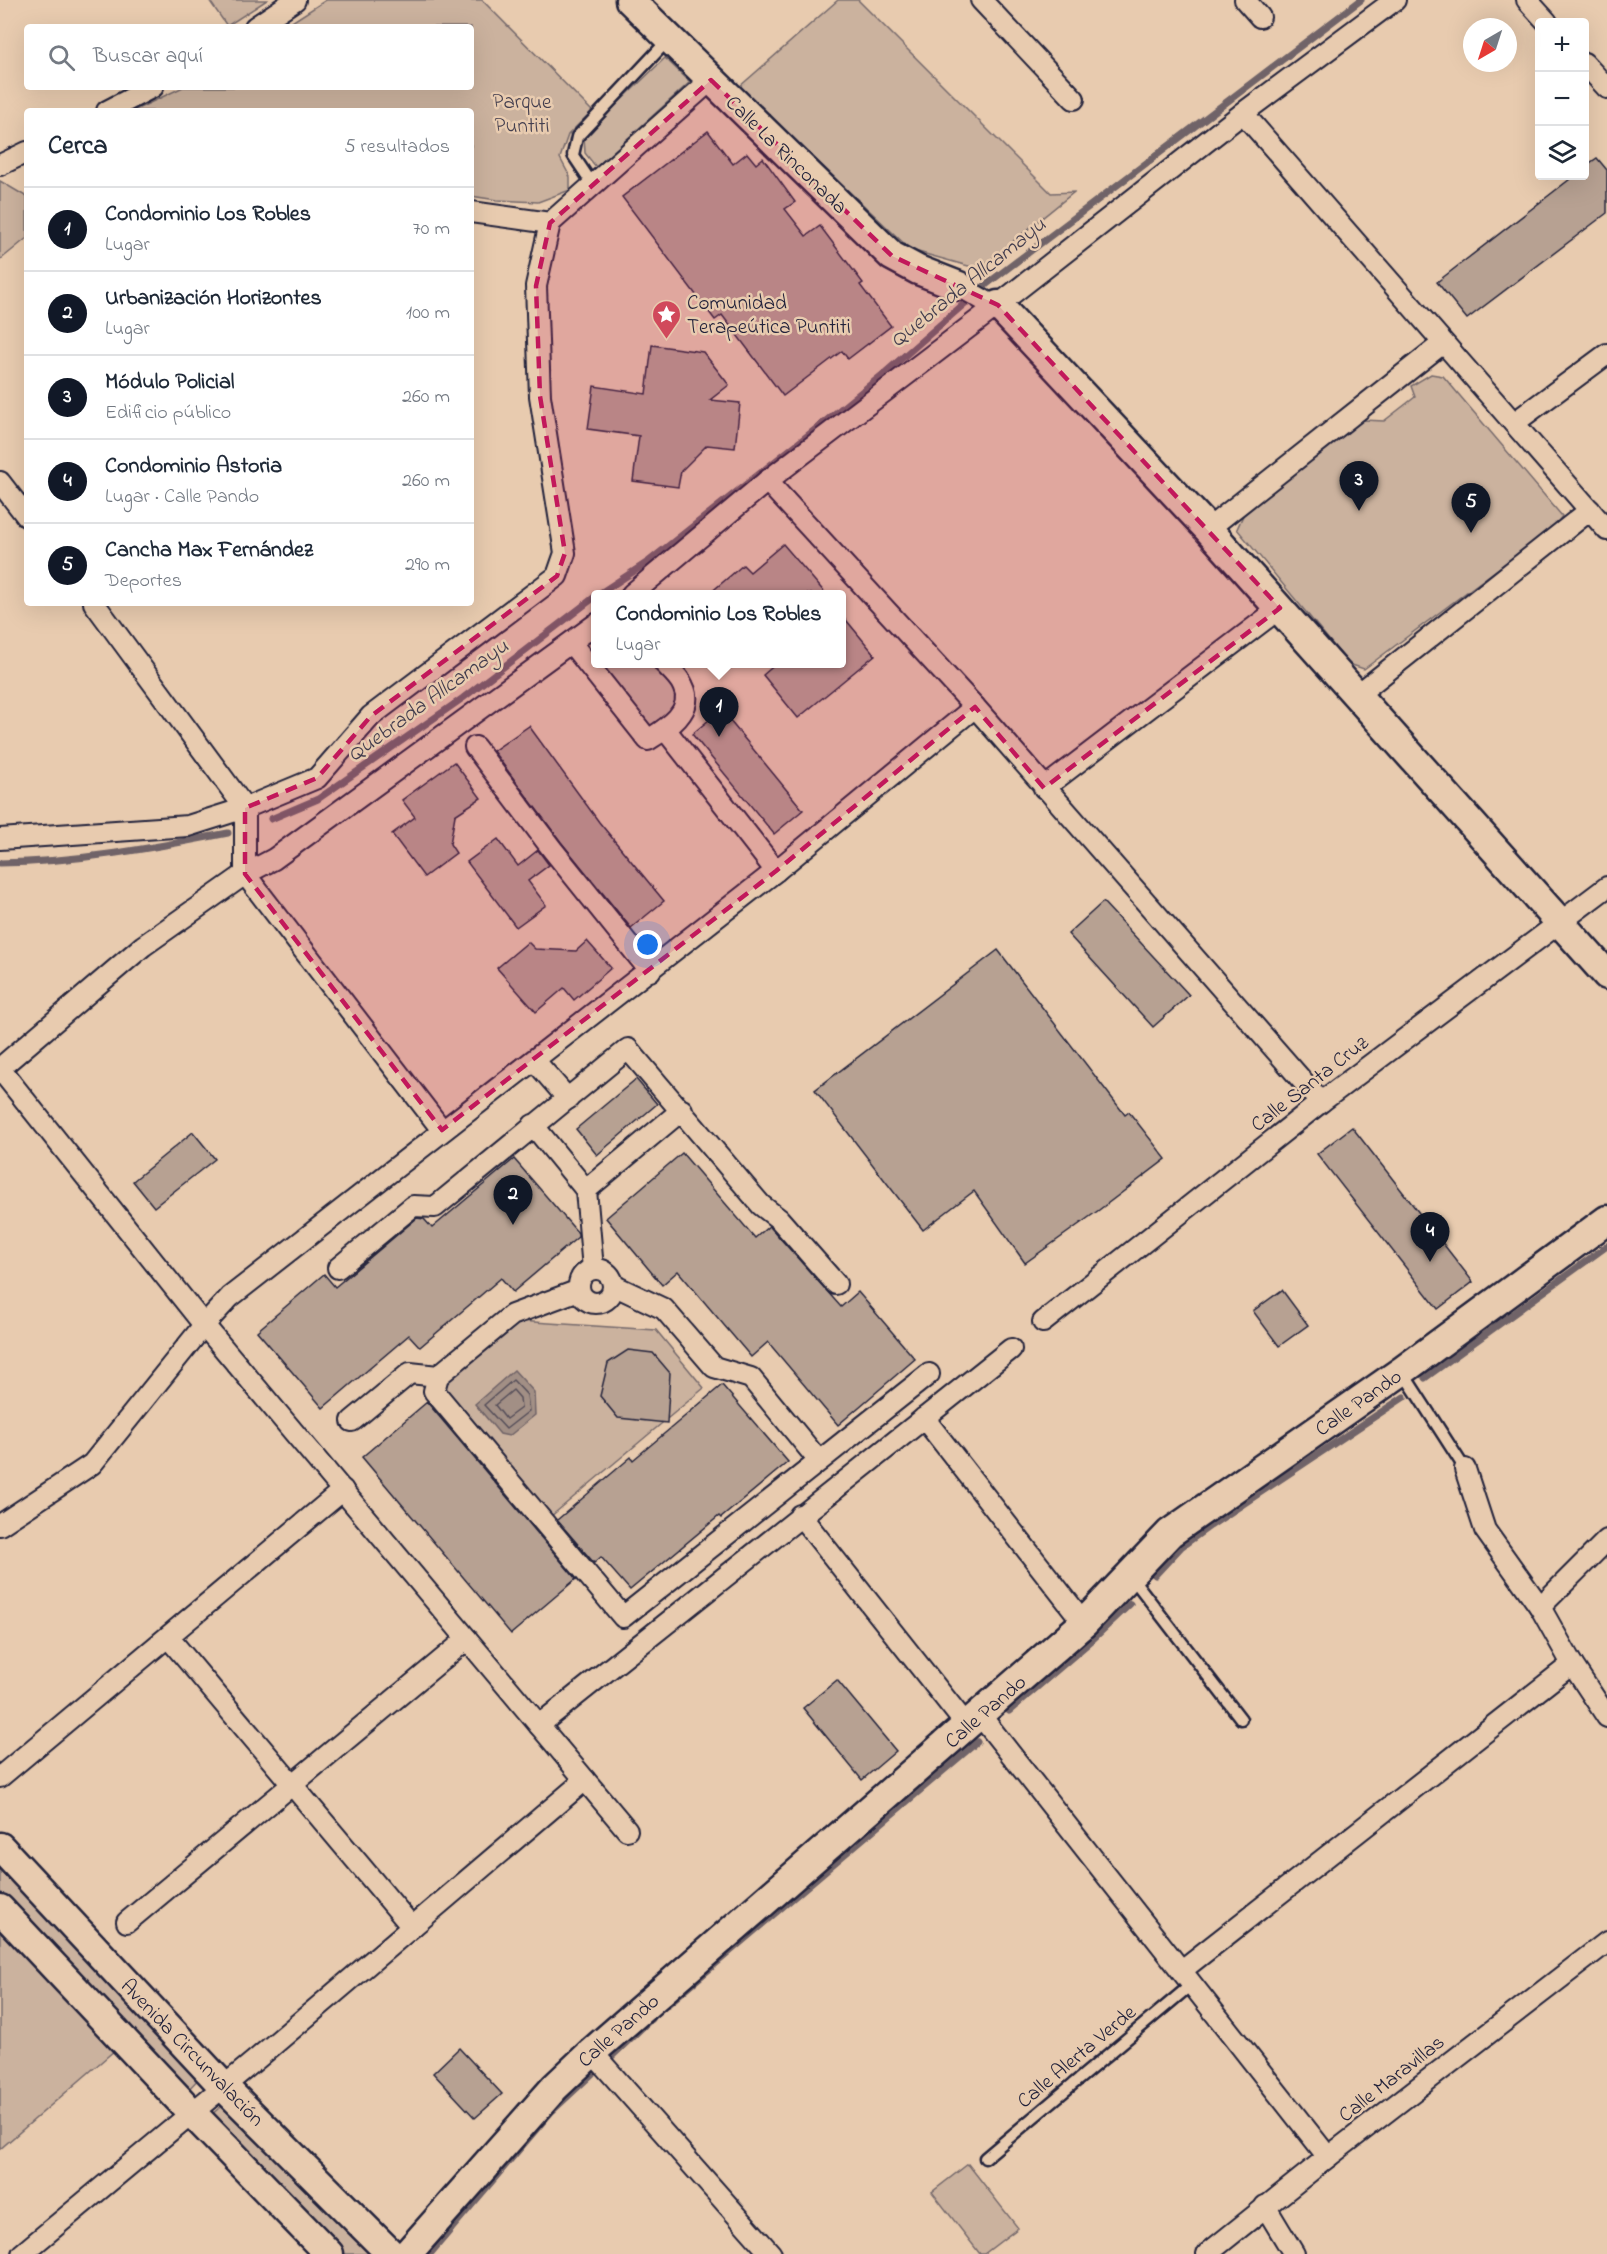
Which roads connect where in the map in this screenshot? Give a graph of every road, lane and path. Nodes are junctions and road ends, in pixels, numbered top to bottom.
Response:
1 (295, 0) edge
2 (630, 0) edge
3 (981, 0) edge
4 (1245, 0) edge
5 (1395, 0) edge
6 (1527, 0) edge
7 (1260, 17) dead end
8 (1543, 18) edge
9 (259, 24) edge
10 (669, 39) junction
11 (1589, 68) edge
12 (711, 80) junction
13 (1607, 88) edge
14 (147, 90) edge
15 (1074, 99) dead end
16 (113, 108) edge
17 (1242, 114) junction
18 (594, 185) junction
19 (474, 212) edge
20 (550, 224) junction
21 (959, 285) joint
22 (993, 304) junction
23 (1443, 343) junction
24 (1607, 354) edge
25 (1514, 423) junction
26 (767, 481) junction
27 (0, 482) edge
28 (1590, 510) junction
29 (24, 513) edge
30 (1208, 529) junction
31 (1607, 530) edge
32 (637, 590) edge
33 (96, 606) edge
34 (1280, 608) junction
35 (591, 628) edge
36 (572, 644) junction
37 (669, 668) edge
38 (1357, 695) junction
39 (975, 707) junction
40 (665, 729) junction
41 (476, 747) dead end
42 (1044, 788) junction
43 (245, 808) junction
44 (0, 839) edge
45 (776, 871) junction
46 (245, 874) junction
47 (1607, 887) edge
48 (1561, 923) junction
49 (650, 971) junction
50 (1607, 975) edge
51 (535, 1061) junction
52 (0, 1069) edge
53 (568, 1099) junction
54 (1321, 1102) junction
55 (682, 1110) junction
56 (533, 1125) junction
57 (442, 1130) junction
58 (586, 1190) junction
59 (1607, 1220) edge
60 (338, 1268) dead end
61 (593, 1269) junction
62 (836, 1284) dead end
63 (613, 1285) junction
64 (579, 1290) junction
65 (1043, 1322) dead end
66 (204, 1325) junction
67 (1011, 1349) dead end
68 (1402, 1371) junction
69 (929, 1374) dead end
70 (438, 1376) junction
71 (924, 1418) junction
72 (352, 1421) dead end
73 (819, 1461) junction
74 (1465, 1469) joint
75 (343, 1490) junction
76 (800, 1515) junction
77 (0, 1525) edge
78 (1607, 1540) edge
79 (1130, 1575) junction
80 (1540, 1607) junction
81 (1084, 1623) junction
82 (168, 1637) junction
83 (467, 1639) junction
84 (1572, 1664) junction
85 (1607, 1717) edge
86 (1241, 1719) dead end
87 (974, 1720) junction
88 (539, 1725) junction
89 (0, 1777) edge
90 (585, 1780) junction
91 (292, 1784) junction
92 (627, 1830) dead end
93 (0, 1847) edge
94 (0, 1909) edge
95 (127, 1922) dead end
96 (412, 1927) junction
97 (1607, 1942) edge
98 (1187, 1977) junction
99 (592, 2052) junction
100 (223, 2086) junction
101 (192, 2113) junction
102 (1328, 2157) junction
103 (986, 2158) dead end
104 (1265, 2206) junction
105 (22, 2254) edge
106 (330, 2254) edge
107 (391, 2254) edge
108 (407, 2254) edge
109 (771, 2254) edge
110 (1207, 2254) edge
111 (1294, 2254) edge

1 - 9 street
2 - 10 street, Calle La Rinconada
3 - 15 street
4 - 7 street
5 - 17 street
6 - 8 street
10 - 12 street, Calle La Rinconada
10 - 18 lane
11 - 13 street
12 - 18 street
12 - 21 street, Calle La Rinconada
14 - 16 street
17 - 22 street
17 - 23 street
18 - 20 street
19 - 20 street
20 - 43 street
21 - 22 street
22 - 26 street
22 - 30 street
23 - 25 street
23 - 30 street
24 - 25 street
25 - 28 street
26 - 32 street
26 - 39 street
27 - 29 street
28 - 31 street
28 - 38 street
30 - 34 street
33 - 43 street
34 - 38 street
34 - 42 street
35 - 36 street
36 - 40 street
36 - 46 street
37 - 40 street
38 - 48 street
39 - 42 street
39 - 45 street
40 - 45 street
41 - 49 street
42 - 54 street
43 - 44 street
43 - 46 street
45 - 49 street
46 - 52 street
46 - 57 street
47 - 48 street, Calle Santa Cruz
48 - 50 street
48 - 54 street, Calle Santa Cruz
49 - 51 street
51 - 53 street
51 - 57 street
52 - 66 street
53 - 55 street
53 - 56 street
54 - 65 street, Calle Santa Cruz
55 - 58 street
55 - 62 street
56 - 58 street
56 - 60 street
57 - 66 street
58 - 61 street
59 - 68 street, Calle Pando
61 - 63 street
61 - 64 street
63 - 64 street
63 - 73 street
64 - 70 street
66 - 75 street
66 - 77 street
67 - 71 street
68 - 74 lane
68 - 79 street, Calle Pando
69 - 73 street
70 - 72 street
70 - 73 street
71 - 76 street
71 - 81 street
74 - 80 street
75 - 82 street
75 - 83 street
76 - 87 street
76 - 88 street
78 - 80 street
79 - 81 street, Calle Pando
79 - 86 lane
80 - 84 street
81 - 87 street, Calle Pando
82 - 89 street
82 - 91 street
83 - 88 street
83 - 91 street
84 - 85 street
84 - 98 street
87 - 98 street
87 - 99 street, Calle Pando
88 - 90 street
90 - 92 street
90 - 96 street
91 - 95 street
91 - 96 street
93 - 100 street, Avenida Circunvalación
94 - 101 street, Avenida Circunvalación
96 - 100 street
97 - 102 street, Calle Maravillas
98 - 102 street
98 - 103 lane, Calle Alerta Verde
99 - 108 street, Calle Pando
99 - 109 street
100 - 101 street
100 - 107 street, Avenida Circunvalación
101 - 105 street
101 - 106 street, Avenida Circunvalación
102 - 104 street, Calle Maravillas
104 - 110 street, Calle Maravillas
104 - 111 street

